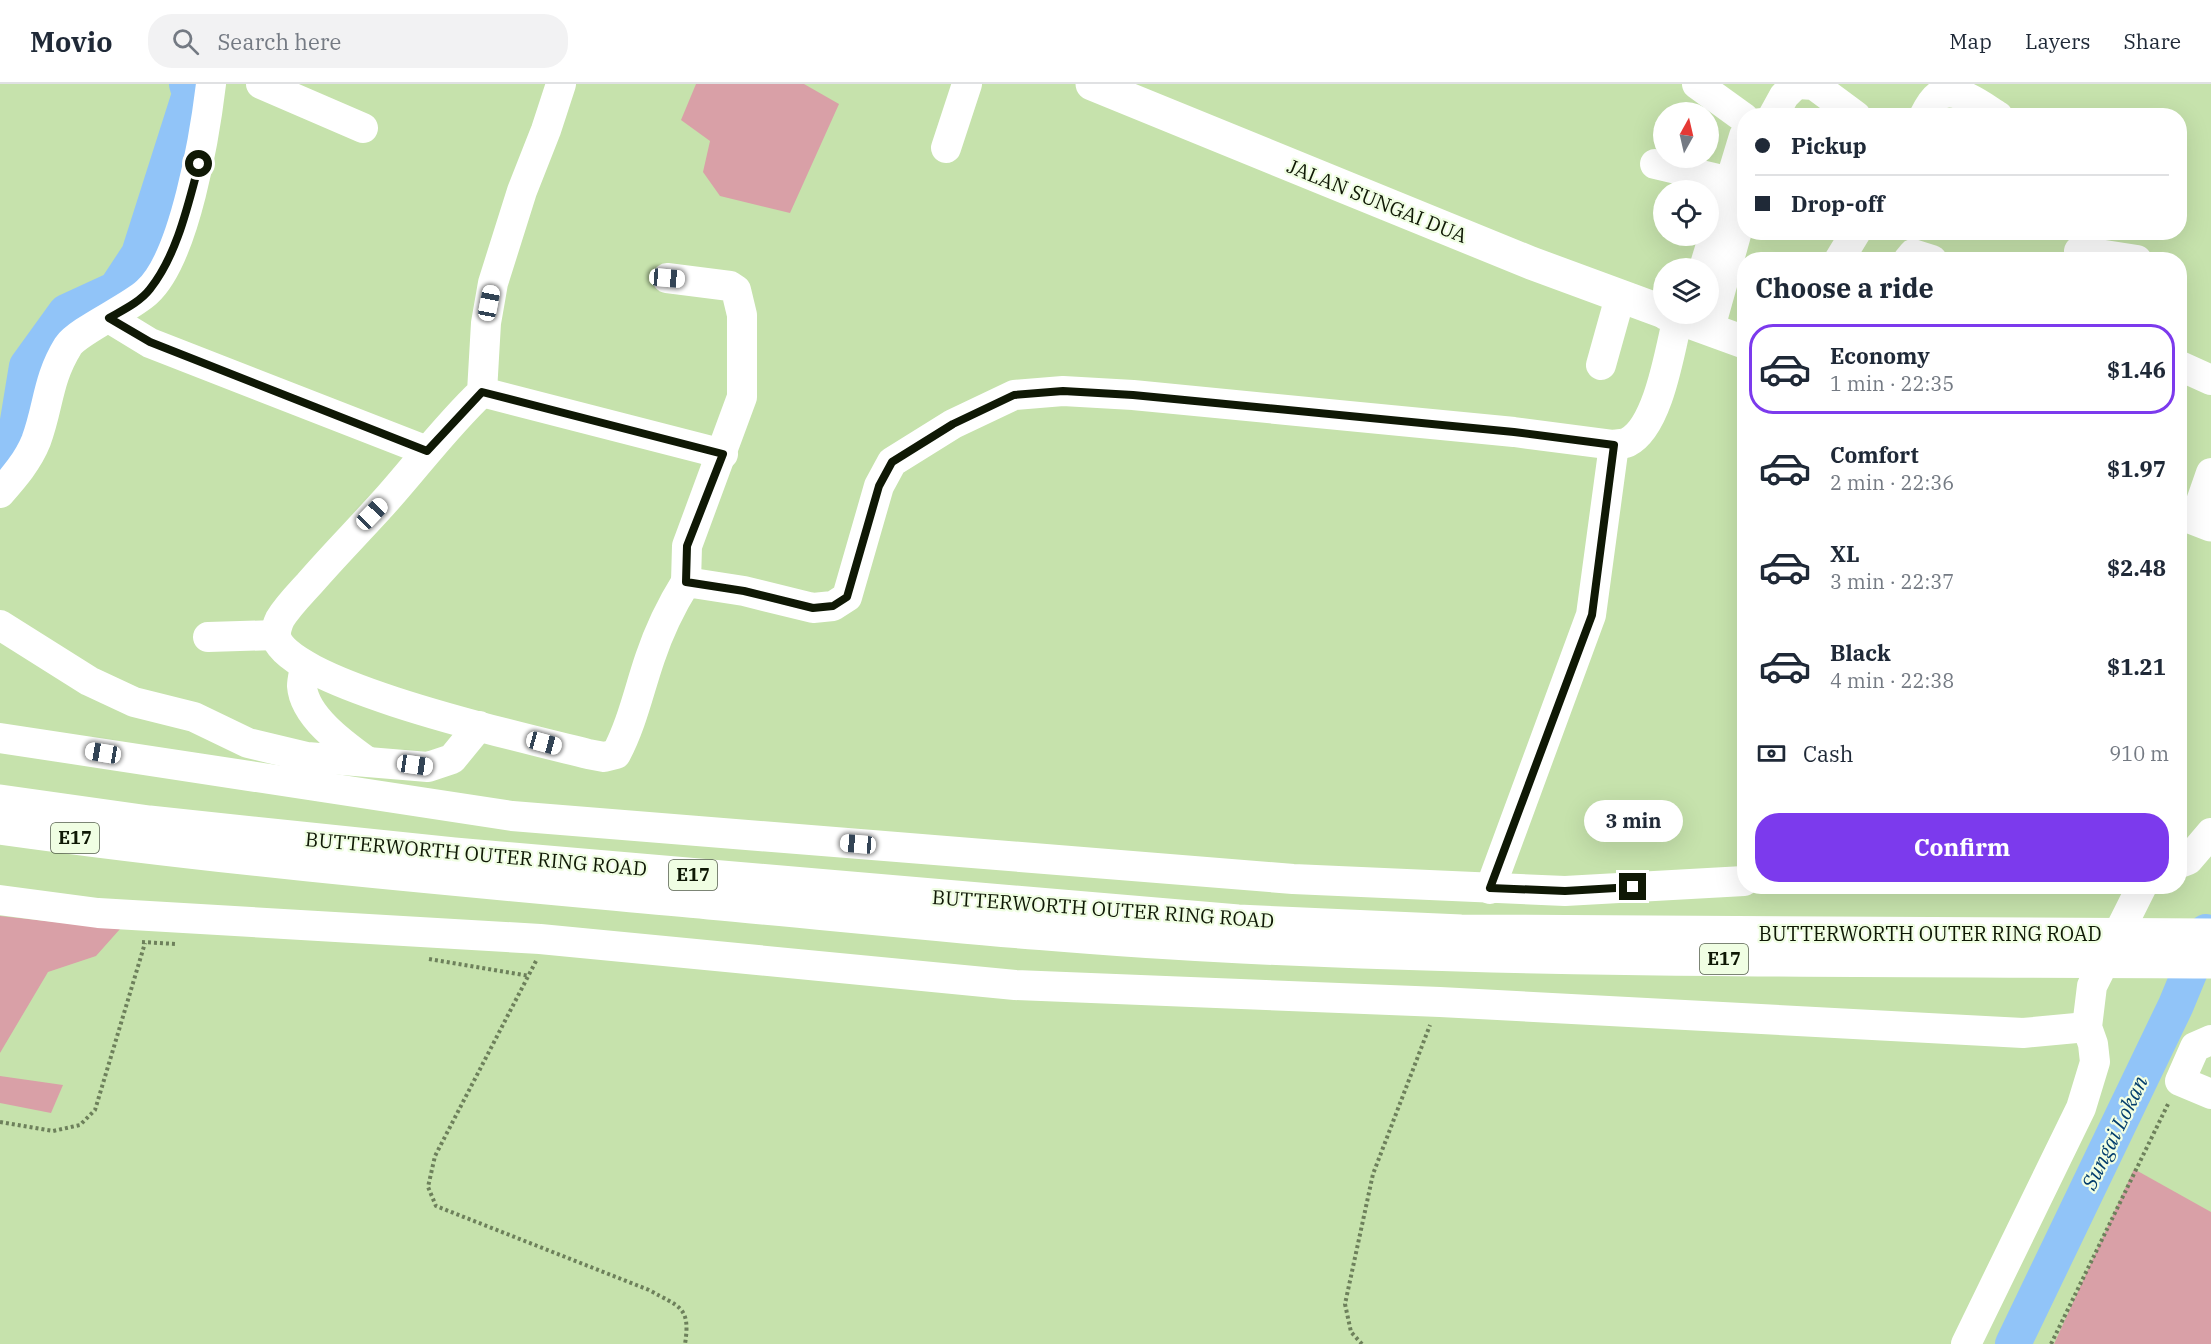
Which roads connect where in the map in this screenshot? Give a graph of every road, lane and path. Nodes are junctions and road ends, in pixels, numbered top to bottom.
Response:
1 (211, 84) edge
2 (261, 84) edge
3 (967, 84) edge
4 (1092, 84) edge
5 (1697, 84) edge
6 (1797, 84) edge
7 (556, 86) edge
8 (1777, 108) edge
9 (1845, 108) edge
10 (1929, 108) edge
11 (1984, 108) edge
12 (1737, 113) edge
13 (363, 128) dead end
14 (946, 148) dead end
15 (1666, 168) edge
16 (1737, 194) edge
17 (1737, 196) edge
18 (1737, 196) edge
19 (2079, 248) edge
20 (2098, 252) edge
21 (1709, 258) edge
22 (1710, 258) edge
23 (667, 278) dead end
24 (1620, 297) junction
25 (1653, 308) edge
26 (109, 318) junction
27 (1681, 324) edge
28 (1698, 324) edge
29 (1737, 339) edge
30 (1601, 365) dead end
31 (2187, 369) edge
32 (2211, 380) edge
33 (482, 392) junction
34 (1614, 445) junction
35 (427, 451) junction
36 (723, 454) junction
37 (2211, 473) edge
38 (0, 493) edge
39 (2195, 519) edge
40 (686, 582) junction
41 (0, 625) edge
42 (276, 635) junction
43 (208, 638) dead end
44 (305, 667) junction
45 (479, 726) junction
46 (0, 738) edge
47 (365, 760) junction
48 (0, 801) edge
49 (0, 828) edge
50 (2211, 833) edge
51 (150, 836) junction
52 (2187, 860) edge
53 (1737, 881) edge
54 (1490, 888) junction
55 (2138, 894) edge
56 (0, 900) edge
57 (1238, 934) junction
58 (2211, 935) edge
59 (540, 939) junction
60 (145, 942) dead end
61 (2211, 962) edge
62 (1440, 1002) junction
63 (2087, 1027) junction
64 (2211, 1040) edge
65 (2180, 1082) junction
66 (2211, 1094) edge
67 (0, 1122) edge
68 (685, 1344) edge
69 (1362, 1344) edge
70 (1966, 1344) edge
71 (2051, 1344) edge

1 - 26 street
2 - 13 street
3 - 14 street
4 - 24 main road, JALAN SUNGAI DUA
5 - 12 street
6 - 8 street
6 - 9 street
7 - 33 street
10 - 11 street
15 - 16 street
17 - 21 street
18 - 22 street
19 - 20 street
23 - 36 street
24 - 25 main road, JALAN SUNGAI DUA
24 - 30 street
26 - 35 street
26 - 38 street
27 - 34 street
28 - 29 main road, JALAN SUNGAI DUA
31 - 32 street
33 - 35 street
33 - 36 street
34 - 40 street
34 - 54 street
35 - 42 street
36 - 40 street
37 - 39 street
40 - 45 street
41 - 47 street
42 - 43 street
42 - 44 street
44 - 45 street
44 - 47 street
45 - 47 street
46 - 54 street
48 - 51 main road, BUTTERWORTH OUTER RING ROAD / E17
49 - 51 main road, BUTTERWORTH OUTER RING ROAD / E17
50 - 52 street
51 - 57 main road, BUTTERWORTH OUTER RING ROAD / E17
53 - 54 street
55 - 63 street
56 - 59 street
57 - 58 main road, BUTTERWORTH OUTER RING ROAD / E17
57 - 61 main road, BUTTERWORTH OUTER RING ROAD / E17
59 - 62 street
59 - 68 path
60 - 67 path
62 - 63 street
62 - 69 path
63 - 70 street
64 - 65 street
65 - 66 street
65 - 71 path

